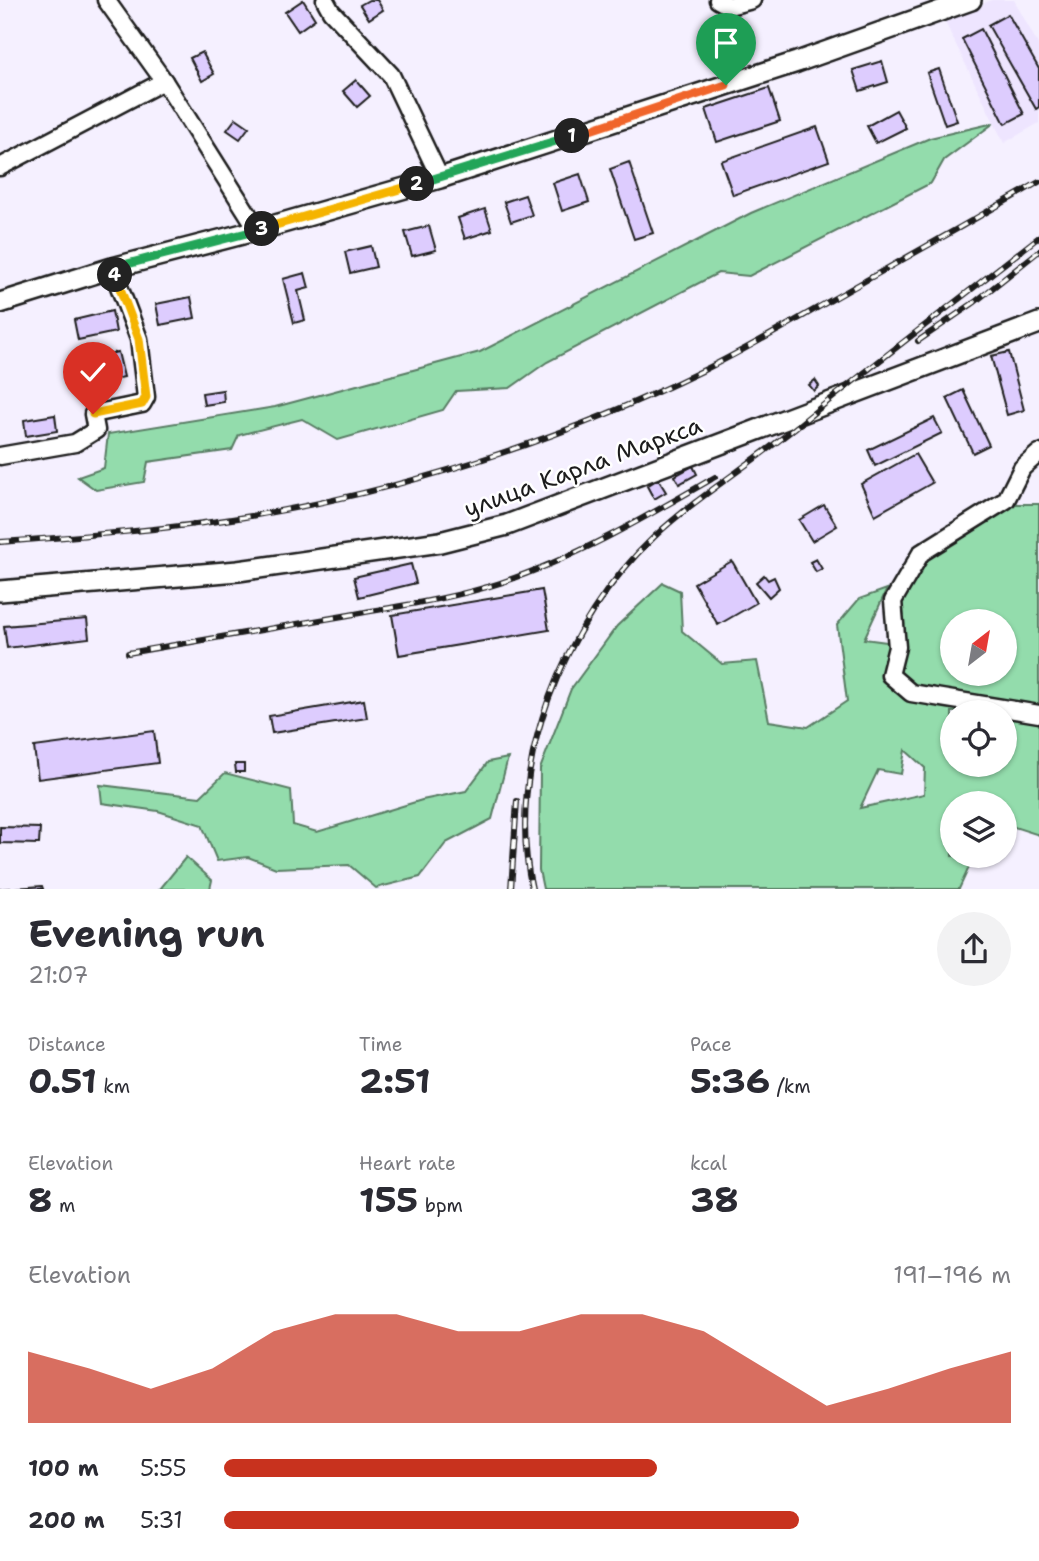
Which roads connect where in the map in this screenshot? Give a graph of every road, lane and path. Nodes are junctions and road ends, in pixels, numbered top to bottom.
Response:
1 (106, 0) edge
2 (325, 0) edge
3 (718, 0) edge
4 (752, 0) edge
5 (971, 0) edge
6 (947, 4) edge
7 (164, 81) junction
8 (0, 167) edge
9 (440, 178) junction
10 (258, 230) junction
11 (112, 268) junction
12 (0, 303) edge
13 (1039, 323) edge
14 (1039, 453) edge
15 (0, 456) edge
16 (0, 591) edge
17 (1039, 714) edge

1 - 7 street
2 - 9 street
3 - 4 street
5 - 6 main road
6 - 9 main road
7 - 8 street
7 - 10 street
9 - 10 main road
10 - 11 main road
11 - 12 main road
11 - 15 street
13 - 16 main road, улица Карла Маркса
14 - 17 street

